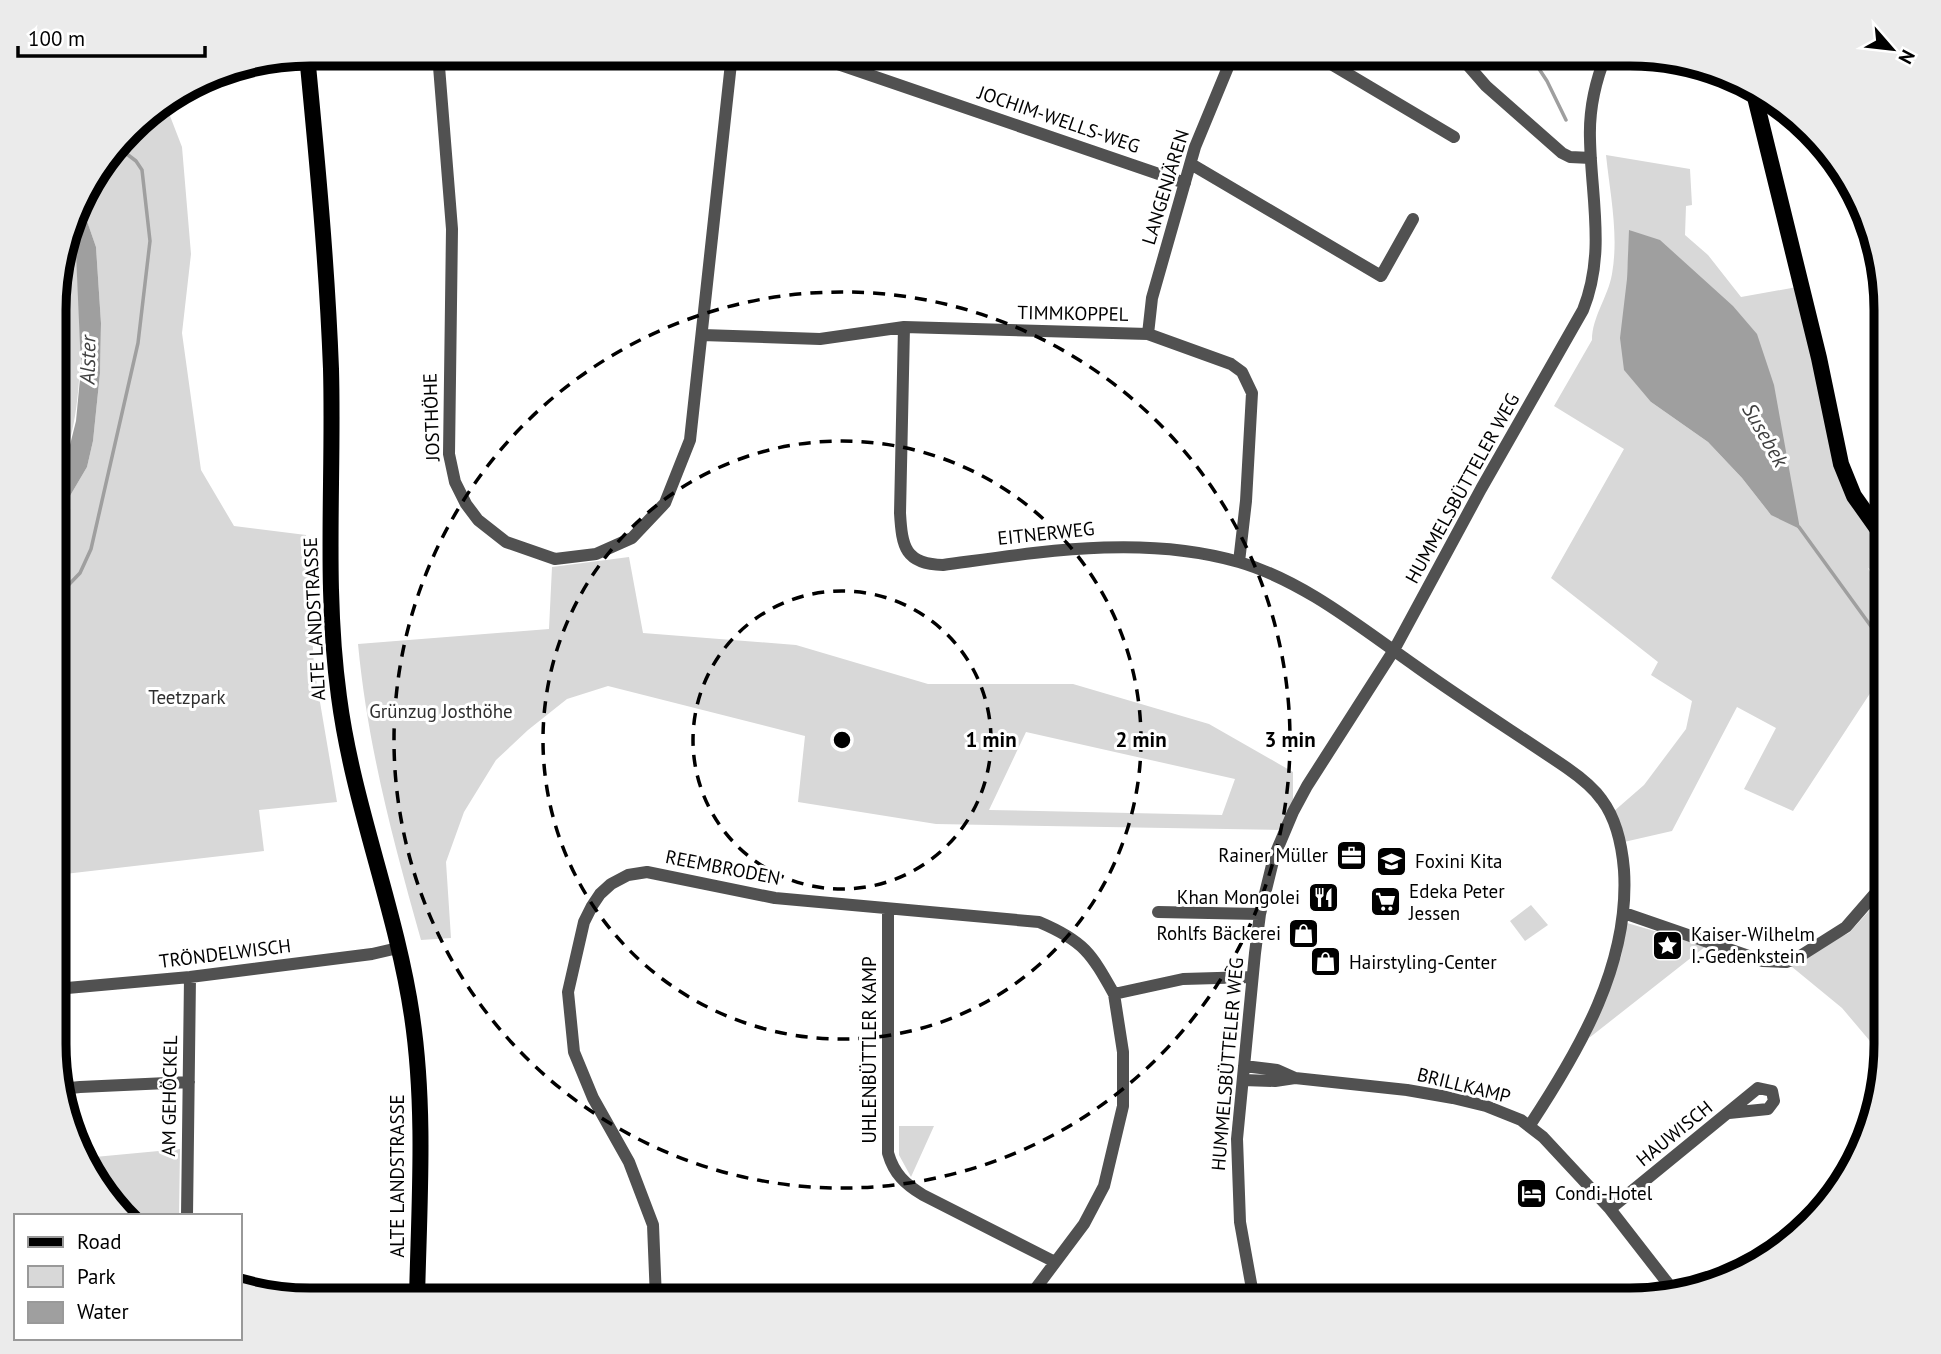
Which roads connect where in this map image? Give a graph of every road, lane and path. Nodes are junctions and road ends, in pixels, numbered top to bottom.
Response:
1 (308, 67) edge
2 (439, 67) edge
3 (731, 67) edge
4 (847, 67) edge
5 (1228, 67) edge
6 (1335, 67) edge
7 (1469, 67) edge
8 (1602, 67) edge
9 (1756, 102) edge
10 (1454, 137) dead end
11 (1591, 158) junction
12 (1191, 163) junction
13 (1185, 183) junction
14 (1413, 219) dead end
15 (904, 327) junction
16 (1147, 334) junction
17 (702, 335) junction
18 (1874, 524) edge
19 (1239, 562) junction
20 (1394, 650) junction
21 (1874, 895) edge
22 (888, 909) junction
23 (1158, 912) dead end
24 (1624, 913) junction
25 (1261, 914) junction
26 (398, 948) junction
27 (190, 977) junction
28 (1252, 977) junction
29 (67, 988) edge
30 (1114, 995) junction
31 (1244, 1066) junction
32 (1295, 1078) junction
33 (1242, 1080) junction
34 (188, 1082) junction
35 (71, 1088) edge
36 (1730, 1113) dead end
37 (1530, 1125) junction
38 (1610, 1209) junction
39 (187, 1214) edge
40 (1055, 1262) junction
41 (1668, 1284) edge
42 (417, 1287) edge
43 (656, 1287) edge
44 (1036, 1288) edge
45 (1252, 1288) edge

1 - 26 main road, ALTE LANDSTRASSE
2 - 17 street, JOSTHÖHE
3 - 17 street, JOSTHÖHE
4 - 13 street, JOCHIM-WELLS-WEG
5 - 12 street, LANGENJÄREN
6 - 10 street
7 - 11 street
8 - 11 street, HUMMELSBÜTTELER WEG
9 - 18 main road
11 - 20 street, HUMMELSBÜTTELER WEG
12 - 13 street, LANGENJÄREN
12 - 14 street
13 - 16 street, LANGENJÄREN
15 - 16 street, TIMMKOPPEL
15 - 17 street, TIMMKOPPEL
15 - 19 street, EITNERWEG
16 - 19 street, TIMMKOPPEL
19 - 20 street, EITNERWEG
20 - 24 street, EITNERWEG
20 - 25 street, HUMMELSBÜTTELER WEG
21 - 24 street
22 - 30 street, REEMBRODEN
22 - 40 street, UHLENBÜTTLER KAMP
22 - 43 street, REEMBRODEN
23 - 25 street
24 - 37 street, EITNERWEG
25 - 28 street, HUMMELSBÜTTELER WEG
26 - 27 street, TRÖNDELWISCH
26 - 42 main road, ALTE LANDSTRASSE
27 - 29 street, TRÖNDELWISCH
27 - 34 street, AM GEHÖCKEL
28 - 30 street
28 - 31 street, HUMMELSBÜTTELER WEG
30 - 40 street, REEMBRODEN
31 - 32 street, BRILLKAMP
31 - 33 street, HUMMELSBÜTTELER WEG
32 - 33 street, BRILLKAMP
32 - 37 street, BRILLKAMP
33 - 45 street, HUMMELSBÜTTELER WEG
34 - 35 street
34 - 39 street, AM GEHÖCKEL
36 - 38 street, HAUWISCH
37 - 38 street, BRILLKAMP
38 - 41 street, BRILLKAMP
40 - 44 street, REEMBRODEN

